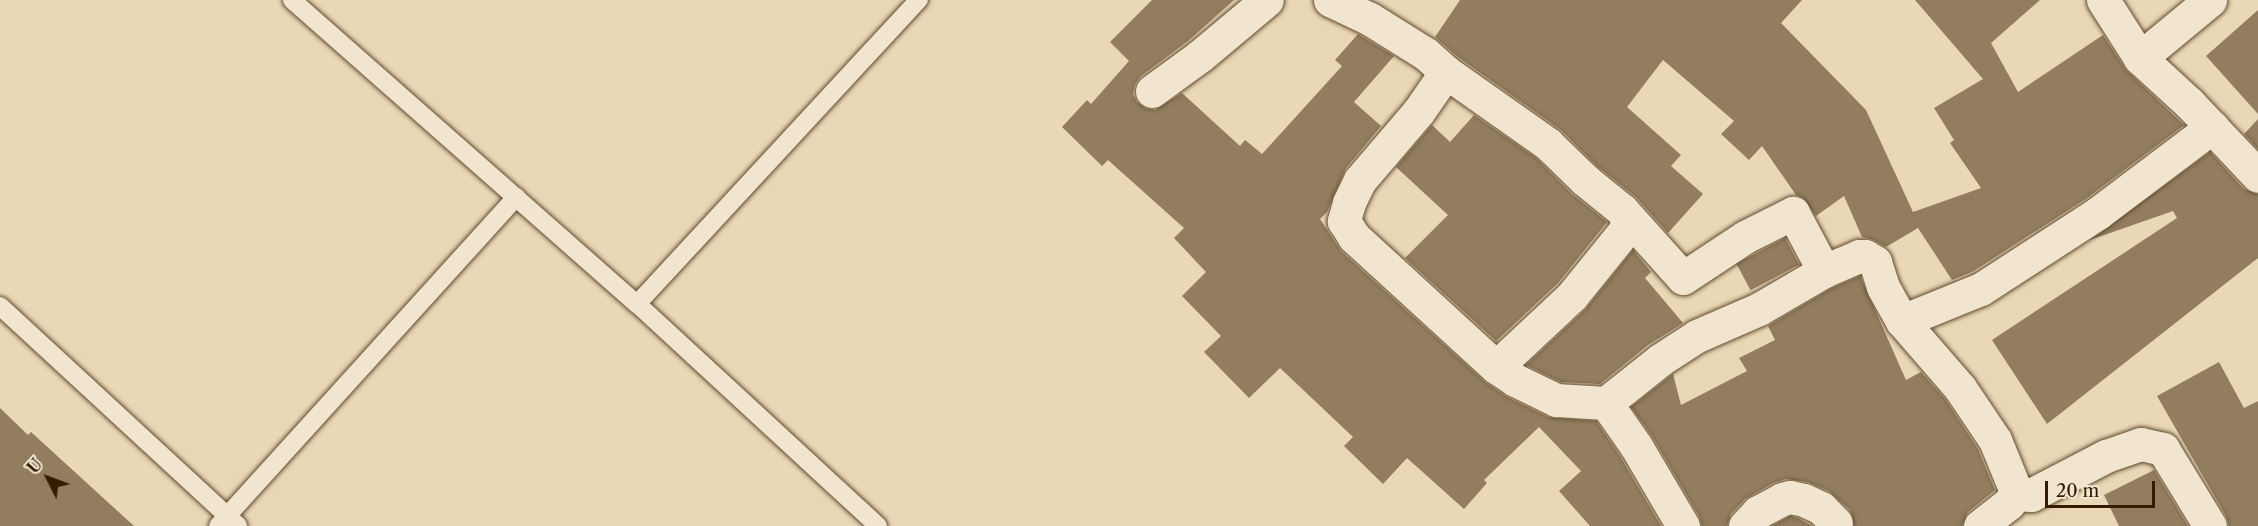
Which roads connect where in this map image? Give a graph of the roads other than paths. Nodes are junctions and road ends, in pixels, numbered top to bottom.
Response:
1 (292, 0) edge
2 (919, 0) edge
3 (1267, 0) edge
4 (1330, 0) edge
5 (2103, 0) edge
6 (2210, 0) edge
7 (1380, 10) edge
8 (2140, 58) junction
9 (1446, 72) junction
10 (1152, 91) dead end
11 (2212, 127) junction
12 (2258, 176) edge
13 (516, 197) junction
14 (1622, 210) junction
15 (1824, 271) junction
16 (637, 304) junction
17 (0, 306) edge
18 (1902, 321) junction
19 (1496, 367) junction
20 (1606, 403) junction
21 (2017, 494) junction
22 (228, 523) edge
23 (1836, 523) dead end
24 (878, 526) edge
25 (1683, 526) edge
26 (1745, 526) edge
27 (1980, 526) edge
28 (2210, 526) edge

1 - 13 lane
2 - 16 lane
3 - 10 street
4 - 7 street
5 - 8 street
6 - 8 street
7 - 9 street
8 - 11 street
9 - 14 street
9 - 19 street
11 - 12 street
11 - 18 street
13 - 16 lane
13 - 22 lane
14 - 15 street
14 - 19 street
15 - 18 street
15 - 20 street
16 - 24 lane
17 - 22 lane
18 - 21 street
19 - 20 street
20 - 25 street
21 - 27 street
21 - 28 street
23 - 26 street

